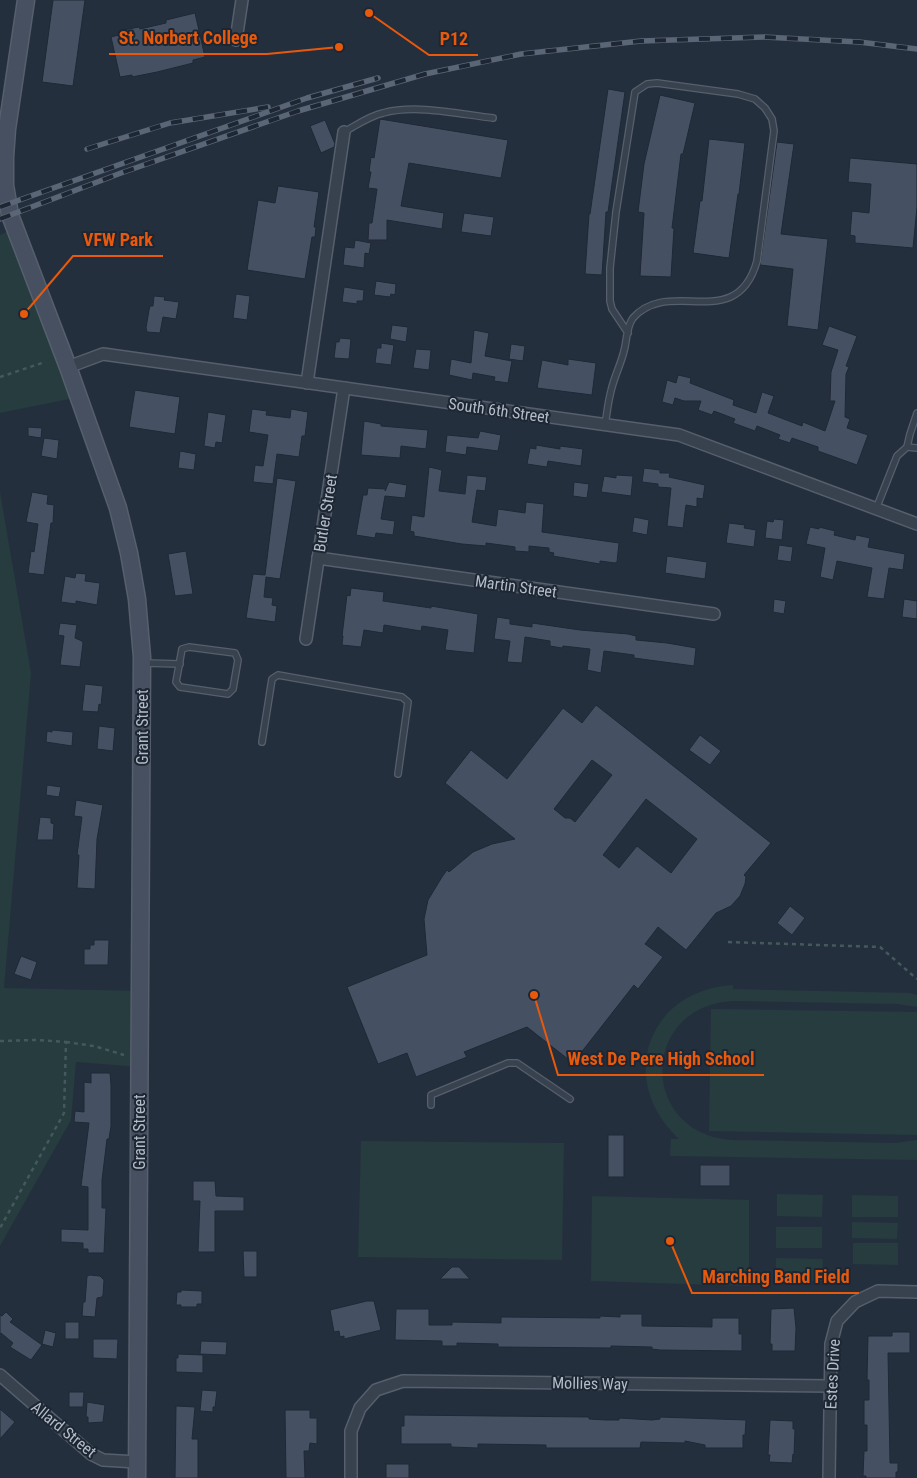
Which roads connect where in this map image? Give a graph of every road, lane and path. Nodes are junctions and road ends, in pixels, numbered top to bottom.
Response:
1 (26, 0) edge
2 (242, 0) edge
3 (236, 40) dead end
4 (6, 91) edge
5 (493, 118) dead end
6 (344, 132) joint
7 (628, 333) junction
8 (45, 362) dead end
9 (68, 367) junction
10 (0, 377) edge
11 (307, 383) junction
12 (344, 388) junction
13 (917, 413) edge
14 (605, 425) junction
15 (908, 447) junction
16 (917, 448) edge
17 (876, 509) junction
18 (917, 524) edge
19 (318, 558) junction
20 (714, 614) dead end
21 (306, 639) dead end
22 (142, 663) junction
23 (180, 664) junction
24 (262, 742) dead end
25 (398, 774) dead end
26 (728, 942) dead end
27 (917, 979) edge
28 (0, 1040) edge
29 (66, 1042) junction
30 (124, 1055) dead end
31 (570, 1099) dead end
32 (431, 1105) dead end
33 (0, 1228) edge
34 (917, 1292) edge
35 (0, 1375) edge
36 (830, 1386) junction
37 (137, 1470) edge
38 (351, 1478) edge
39 (830, 1478) edge

1 - 4 street, Grant Street
2 - 3 street
4 - 9 street, Grant Street
5 - 6 lane
6 - 11 street
7 - 7 lane
7 - 14 lane
8 - 10 path
9 - 11 street, South 6th Street
9 - 22 street, Grant Street
11 - 12 street, South 6th Street
12 - 14 street, South 6th Street
12 - 19 street, Butler Street
13 - 15 lane
14 - 17 street, South 6th Street
15 - 16 lane
15 - 17 lane
17 - 18 street, South 6th Street
19 - 20 street, Martin Street
19 - 21 street, Butler Street
22 - 23 lane
22 - 37 street, Grant Street
23 - 23 lane
24 - 25 lane
26 - 27 path
28 - 29 path
29 - 30 path
29 - 33 path
31 - 32 lane
34 - 36 street, Estes Drive
35 - 37 street, Allard Street
36 - 38 street, Mollies Way
36 - 39 street, Estes Drive

